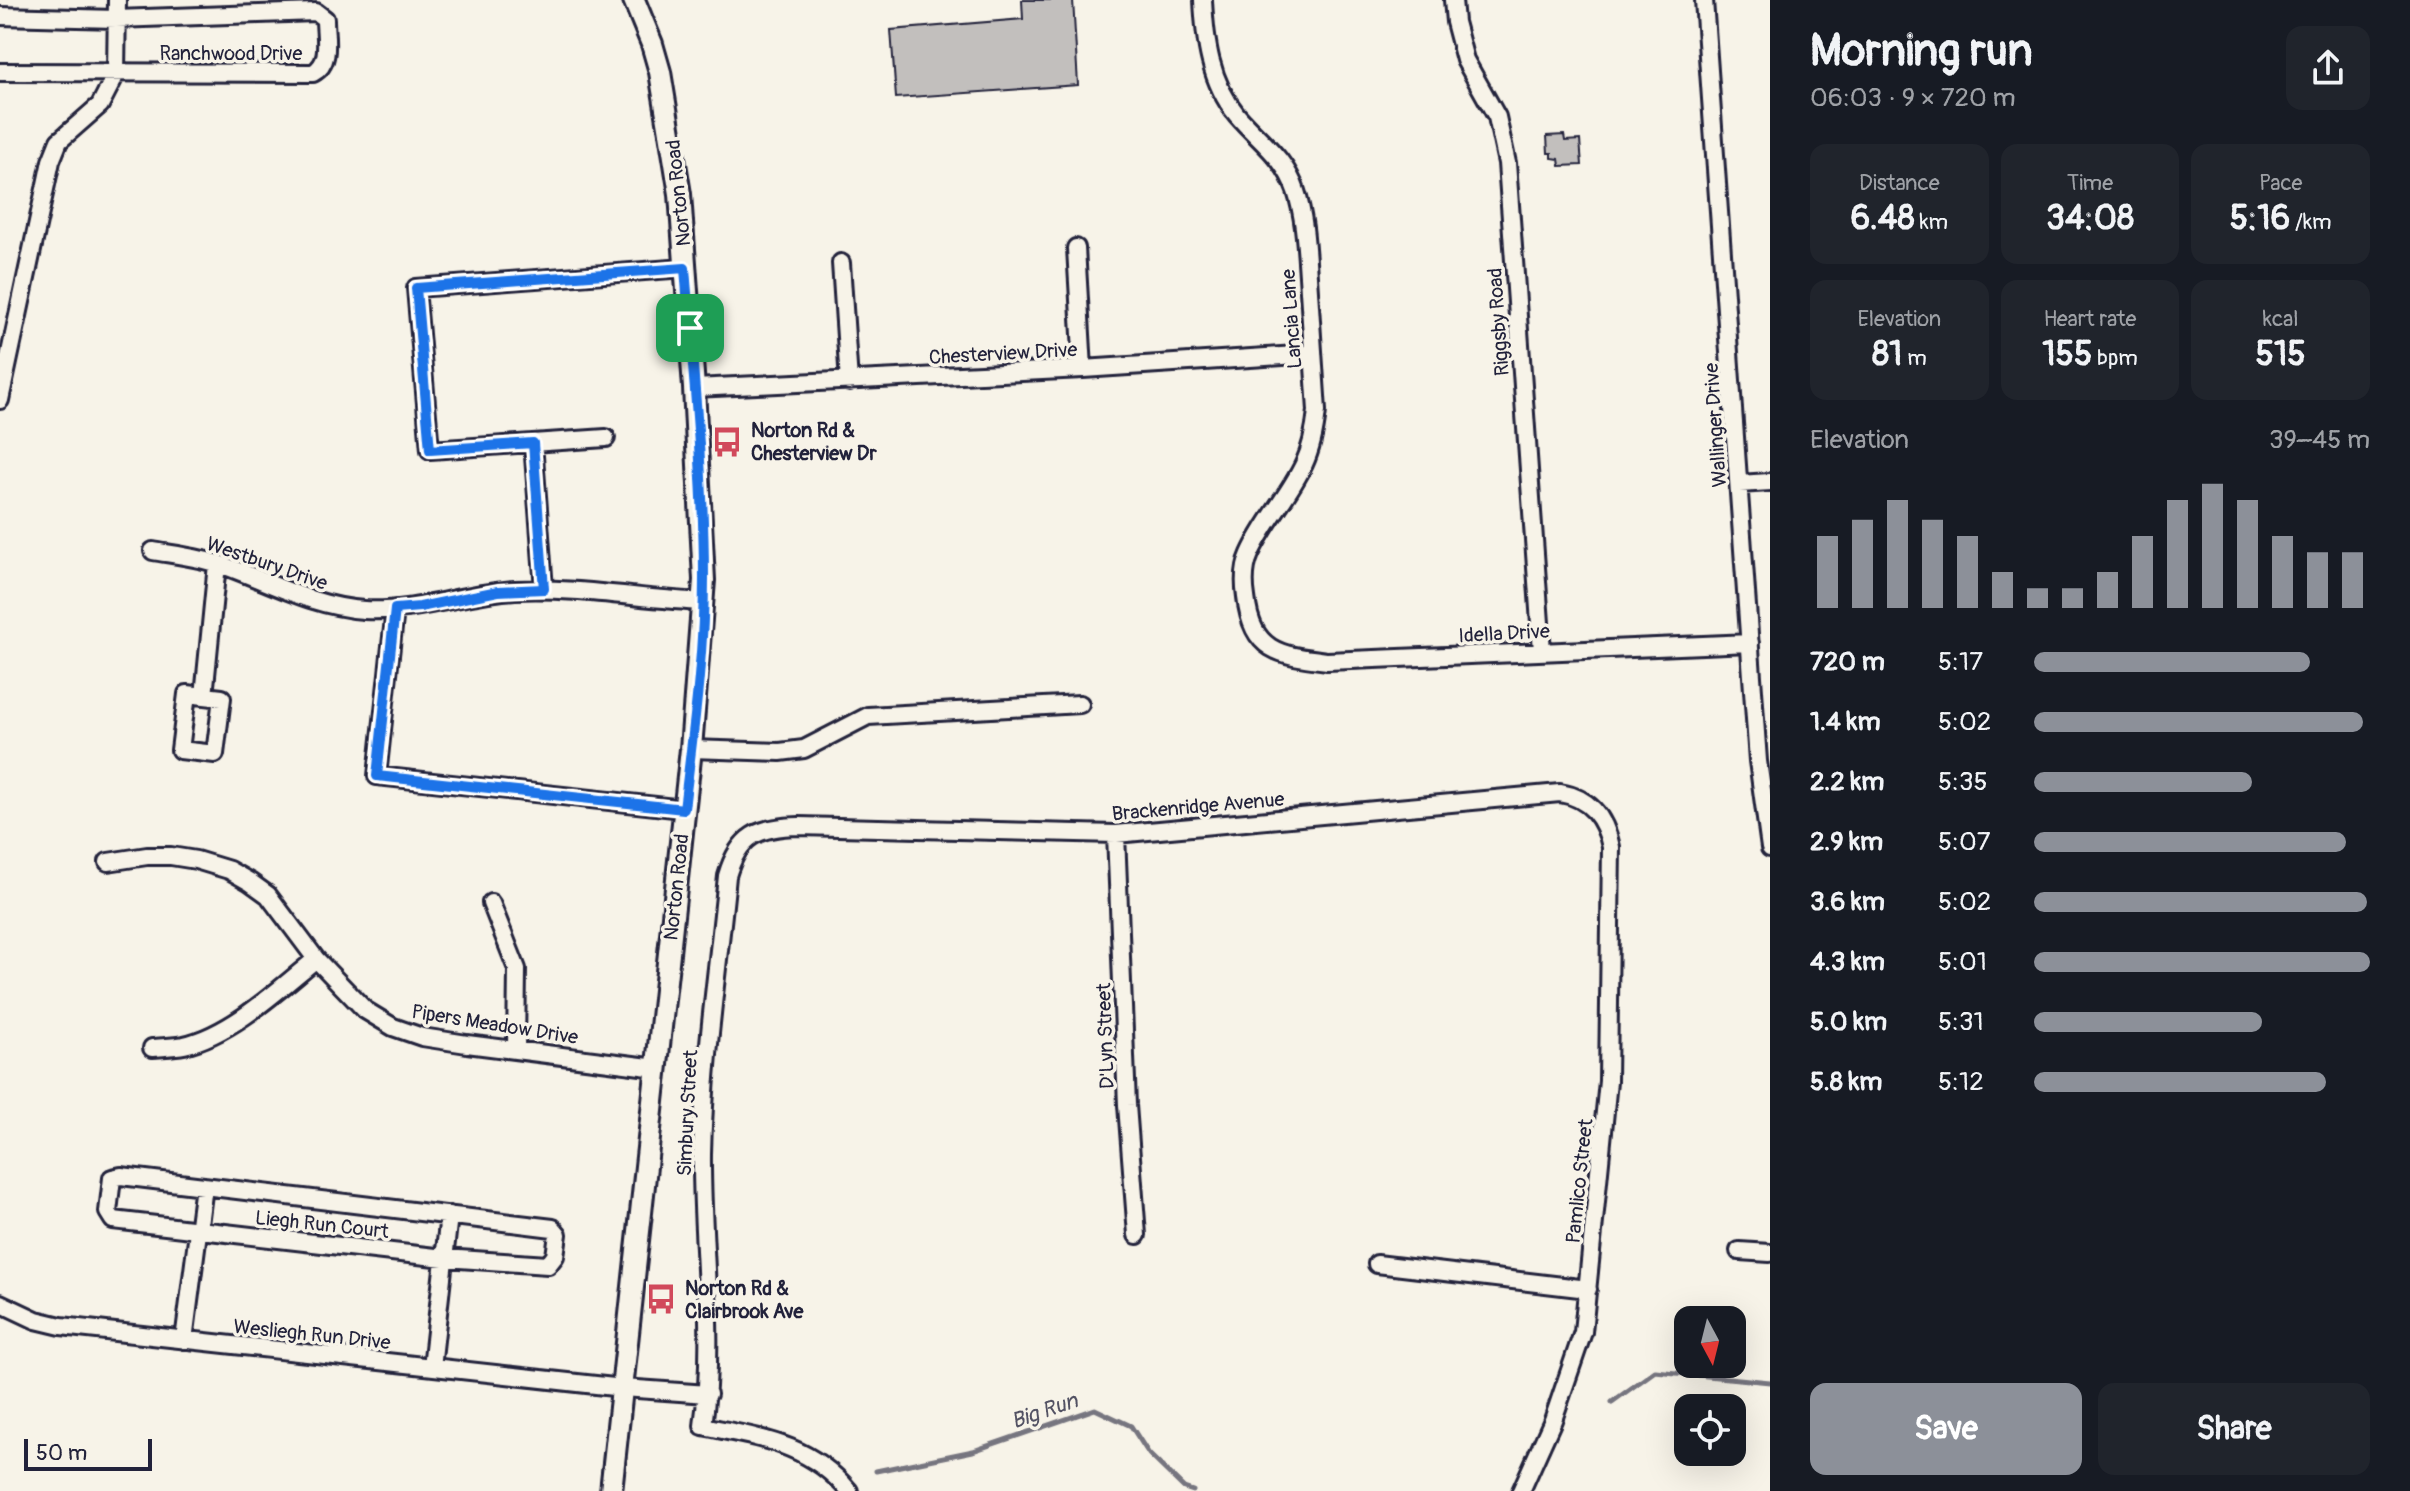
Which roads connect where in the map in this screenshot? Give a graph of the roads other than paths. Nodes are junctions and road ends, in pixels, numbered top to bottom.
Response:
1 (117, 0) edge
2 (634, 0) edge
3 (1203, 0) edge
4 (1453, 0) edge
5 (1704, 0) edge
6 (0, 16) edge
7 (116, 19) junction
8 (0, 72) edge
9 (116, 72) junction
10 (1076, 248) dead end
11 (841, 263) dead end
12 (685, 268) junction
13 (1313, 354) junction
14 (1083, 369) junction
15 (849, 382) junction
16 (694, 388) junction
17 (0, 400) edge
18 (606, 438) dead end
19 (533, 443) junction
20 (1770, 482) edge
21 (1739, 484) junction
22 (153, 551) dead end
23 (217, 564) junction
24 (544, 589) junction
25 (703, 602) junction
26 (395, 609) junction
27 (1262, 643) joint
28 (1750, 643) junction
29 (1542, 651) junction
30 (204, 696) dead end
31 (1080, 704) dead end
32 (691, 749) junction
33 (684, 809) junction
34 (1116, 834) junction
35 (745, 839) joint
36 (1770, 848) edge
37 (108, 862) dead end
38 (1611, 862) joint
39 (491, 903) dead end
40 (316, 959) junction
41 (152, 1048) dead end
42 (516, 1050) junction
43 (657, 1068) junction
44 (204, 1186) junction
45 (449, 1215) junction
46 (196, 1230) junction
47 (1137, 1235) dead end
48 (1739, 1251) dead end
49 (1770, 1253) edge
50 (444, 1258) junction
51 (1377, 1264) dead end
52 (1588, 1289) junction
53 (0, 1303) edge
54 (184, 1340) junction
55 (432, 1367) junction
56 (623, 1388) junction
57 (708, 1394) junction
58 (611, 1491) edge
59 (849, 1491) edge
60 (1521, 1491) edge

1 - 7 street
2 - 12 main road, Norton Road
3 - 13 street, Lancia Lane
4 - 29 street, Riggsby Road
5 - 21 street, Wallinger Drive
6 - 7 street, Ranchwood Drive
7 - 9 street
7 - 9 street, Ranchwood Drive
8 - 9 street, Ranchwood Drive
9 - 17 street
10 - 14 street
11 - 15 street
12 - 16 main road, Norton Road
12 - 19 street
13 - 14 street, Chesterview Drive
13 - 27 street, Lancia Lane
14 - 15 street, Chesterview Drive
15 - 16 street, Chesterview Drive
16 - 25 main road, Norton Road
18 - 19 street
19 - 24 street
20 - 21 street
21 - 28 street, Wallinger Drive
22 - 23 street, Westbury Drive
23 - 26 street, Westbury Drive
23 - 30 street
24 - 25 street, Westbury Drive
24 - 26 street, Westbury Drive
25 - 32 main road, Norton Road
26 - 33 street
27 - 29 street, Idella Drive
28 - 29 street, Idella Drive
28 - 36 street, Wallinger Drive
31 - 32 street
32 - 33 main road, Norton Road
33 - 43 main road, Norton Road
34 - 35 street, Brackenridge Avenue
34 - 38 street, Brackenridge Avenue
34 - 47 street, D'Lyn Street
35 - 57 street, Simbury Street
37 - 40 street, Pipers Meadow Drive
38 - 52 street, Pamlico Street
39 - 42 street
40 - 41 street
40 - 42 street, Pipers Meadow Drive
42 - 43 street, Pipers Meadow Drive
43 - 56 main road, Norton Road
44 - 45 street, Liegh Run Court
44 - 46 street
44 - 46 street, Liegh Run Court
45 - 50 street
45 - 50 street, Liegh Run Court
46 - 50 street, Liegh Run Court
46 - 54 street
48 - 49 street
50 - 55 street
51 - 52 street
52 - 60 street, Pamlico Street
53 - 54 street, Wesliegh Run Drive
54 - 55 street, Wesliegh Run Drive
55 - 56 street, Wesliegh Run Drive
56 - 57 street, Wesliegh Run Drive
56 - 58 main road, Norton Road
57 - 59 street, Simbury Street

